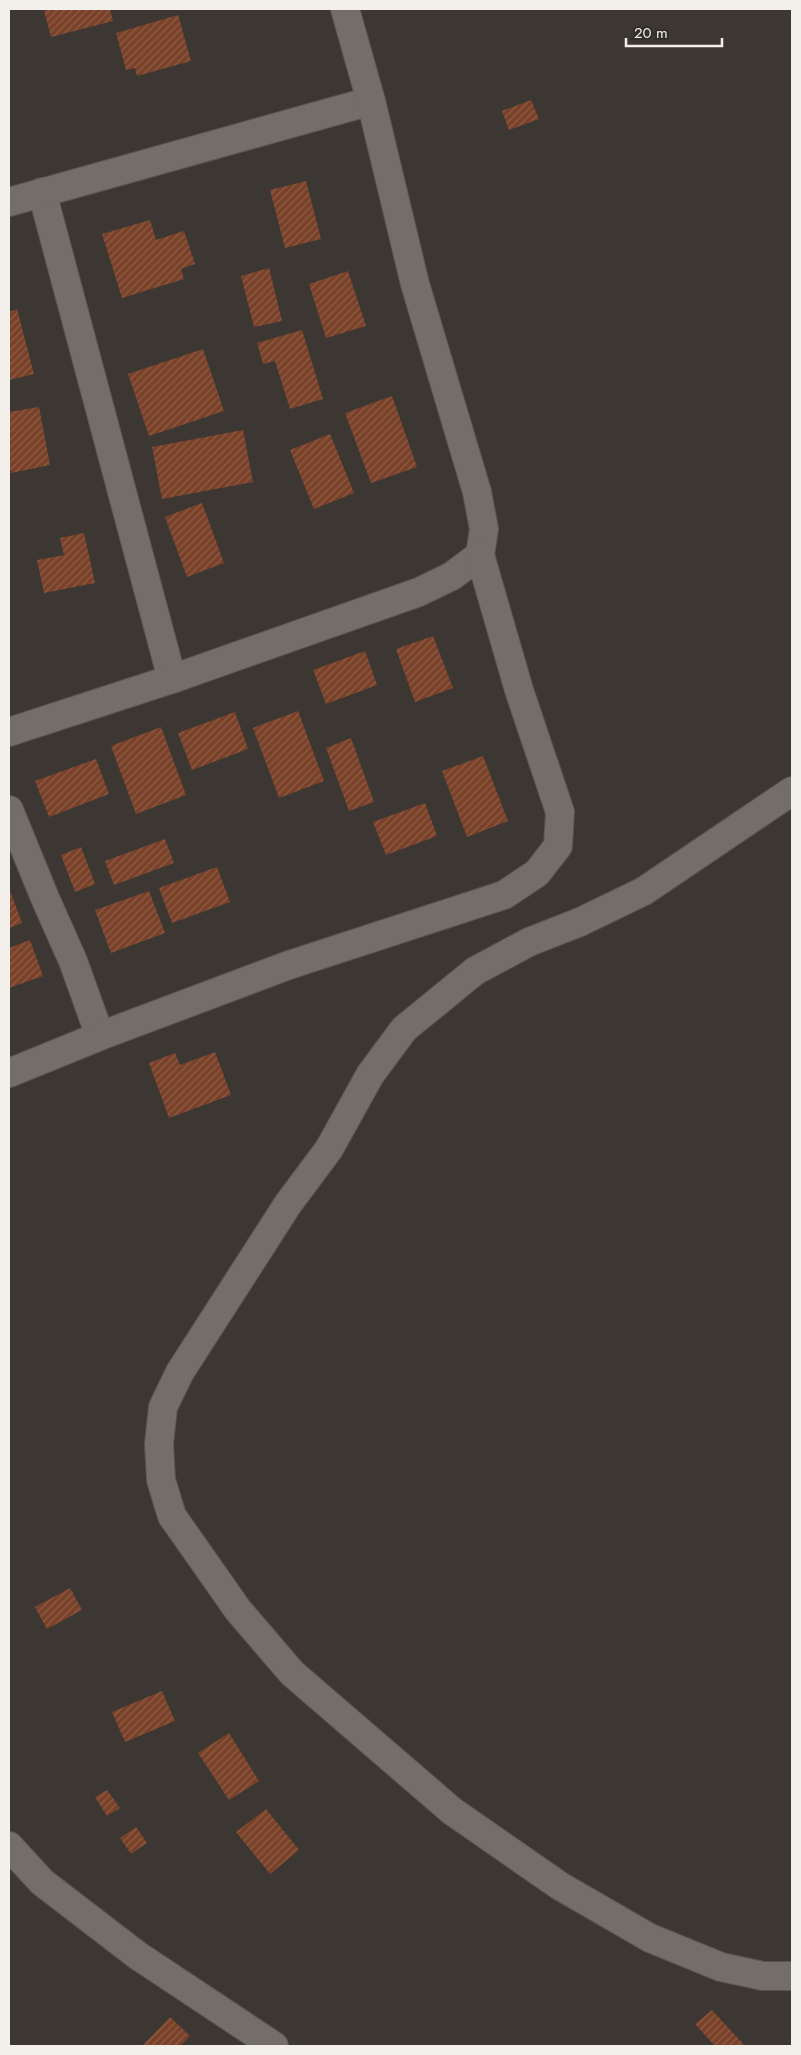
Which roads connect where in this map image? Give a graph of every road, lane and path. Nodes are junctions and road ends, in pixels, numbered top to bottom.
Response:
1 (345, 9) edge
2 (371, 100) junction
3 (42, 192) junction
4 (9, 202) edge
5 (480, 555) junction
6 (172, 679) junction
7 (9, 732) edge
8 (792, 791) edge
9 (9, 810) edge
10 (100, 1036) junction
11 (9, 1073) edge
12 (9, 1846) edge
13 (792, 1976) edge
14 (274, 2046) edge

1 - 2 street
2 - 3 street
2 - 5 street
3 - 4 street
3 - 6 street
5 - 6 street
5 - 10 street
6 - 7 street
8 - 13 street
9 - 10 street
10 - 11 street
12 - 14 street

